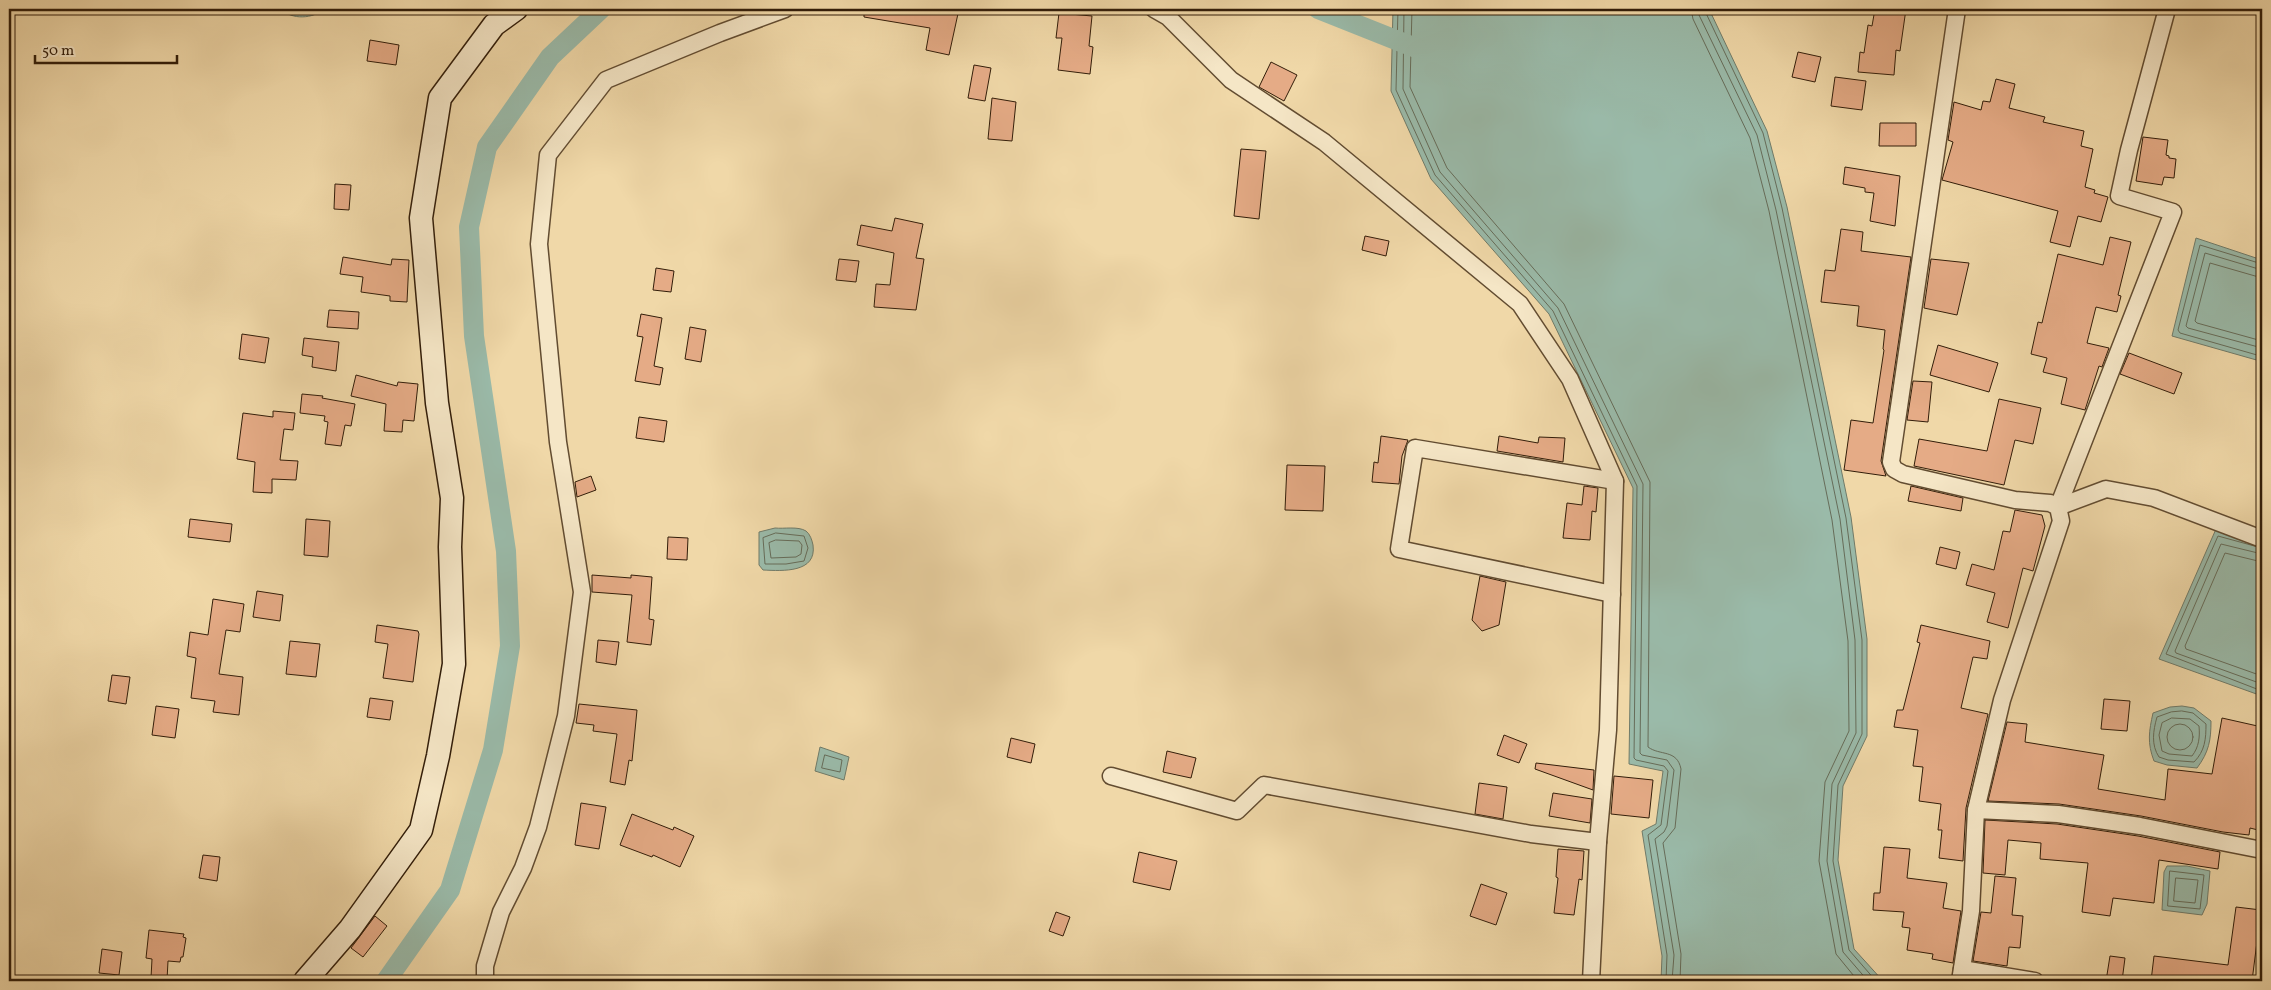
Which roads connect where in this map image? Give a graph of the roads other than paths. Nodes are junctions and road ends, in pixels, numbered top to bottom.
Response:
1 (516, 9) edge
2 (785, 9) edge
3 (1957, 9) edge
4 (2167, 9) edge
5 (1165, 11) edge
6 (1615, 481) junction
7 (2058, 508) junction
8 (2262, 539) edge
9 (1612, 594) junction
10 (1111, 776) dead end
11 (1976, 810) junction
12 (1598, 842) junction
13 (2262, 850) edge
14 (1961, 975) edge
15 (304, 981) edge
16 (485, 981) edge
17 (1591, 981) edge
18 (2035, 981) edge

1 - 15 street
2 - 16 street
3 - 7 street
4 - 7 street
5 - 6 street
6 - 9 street
6 - 9 street
7 - 8 street
7 - 11 street
9 - 12 street
10 - 12 street
11 - 13 street
11 - 14 street
12 - 17 street
14 - 18 street

